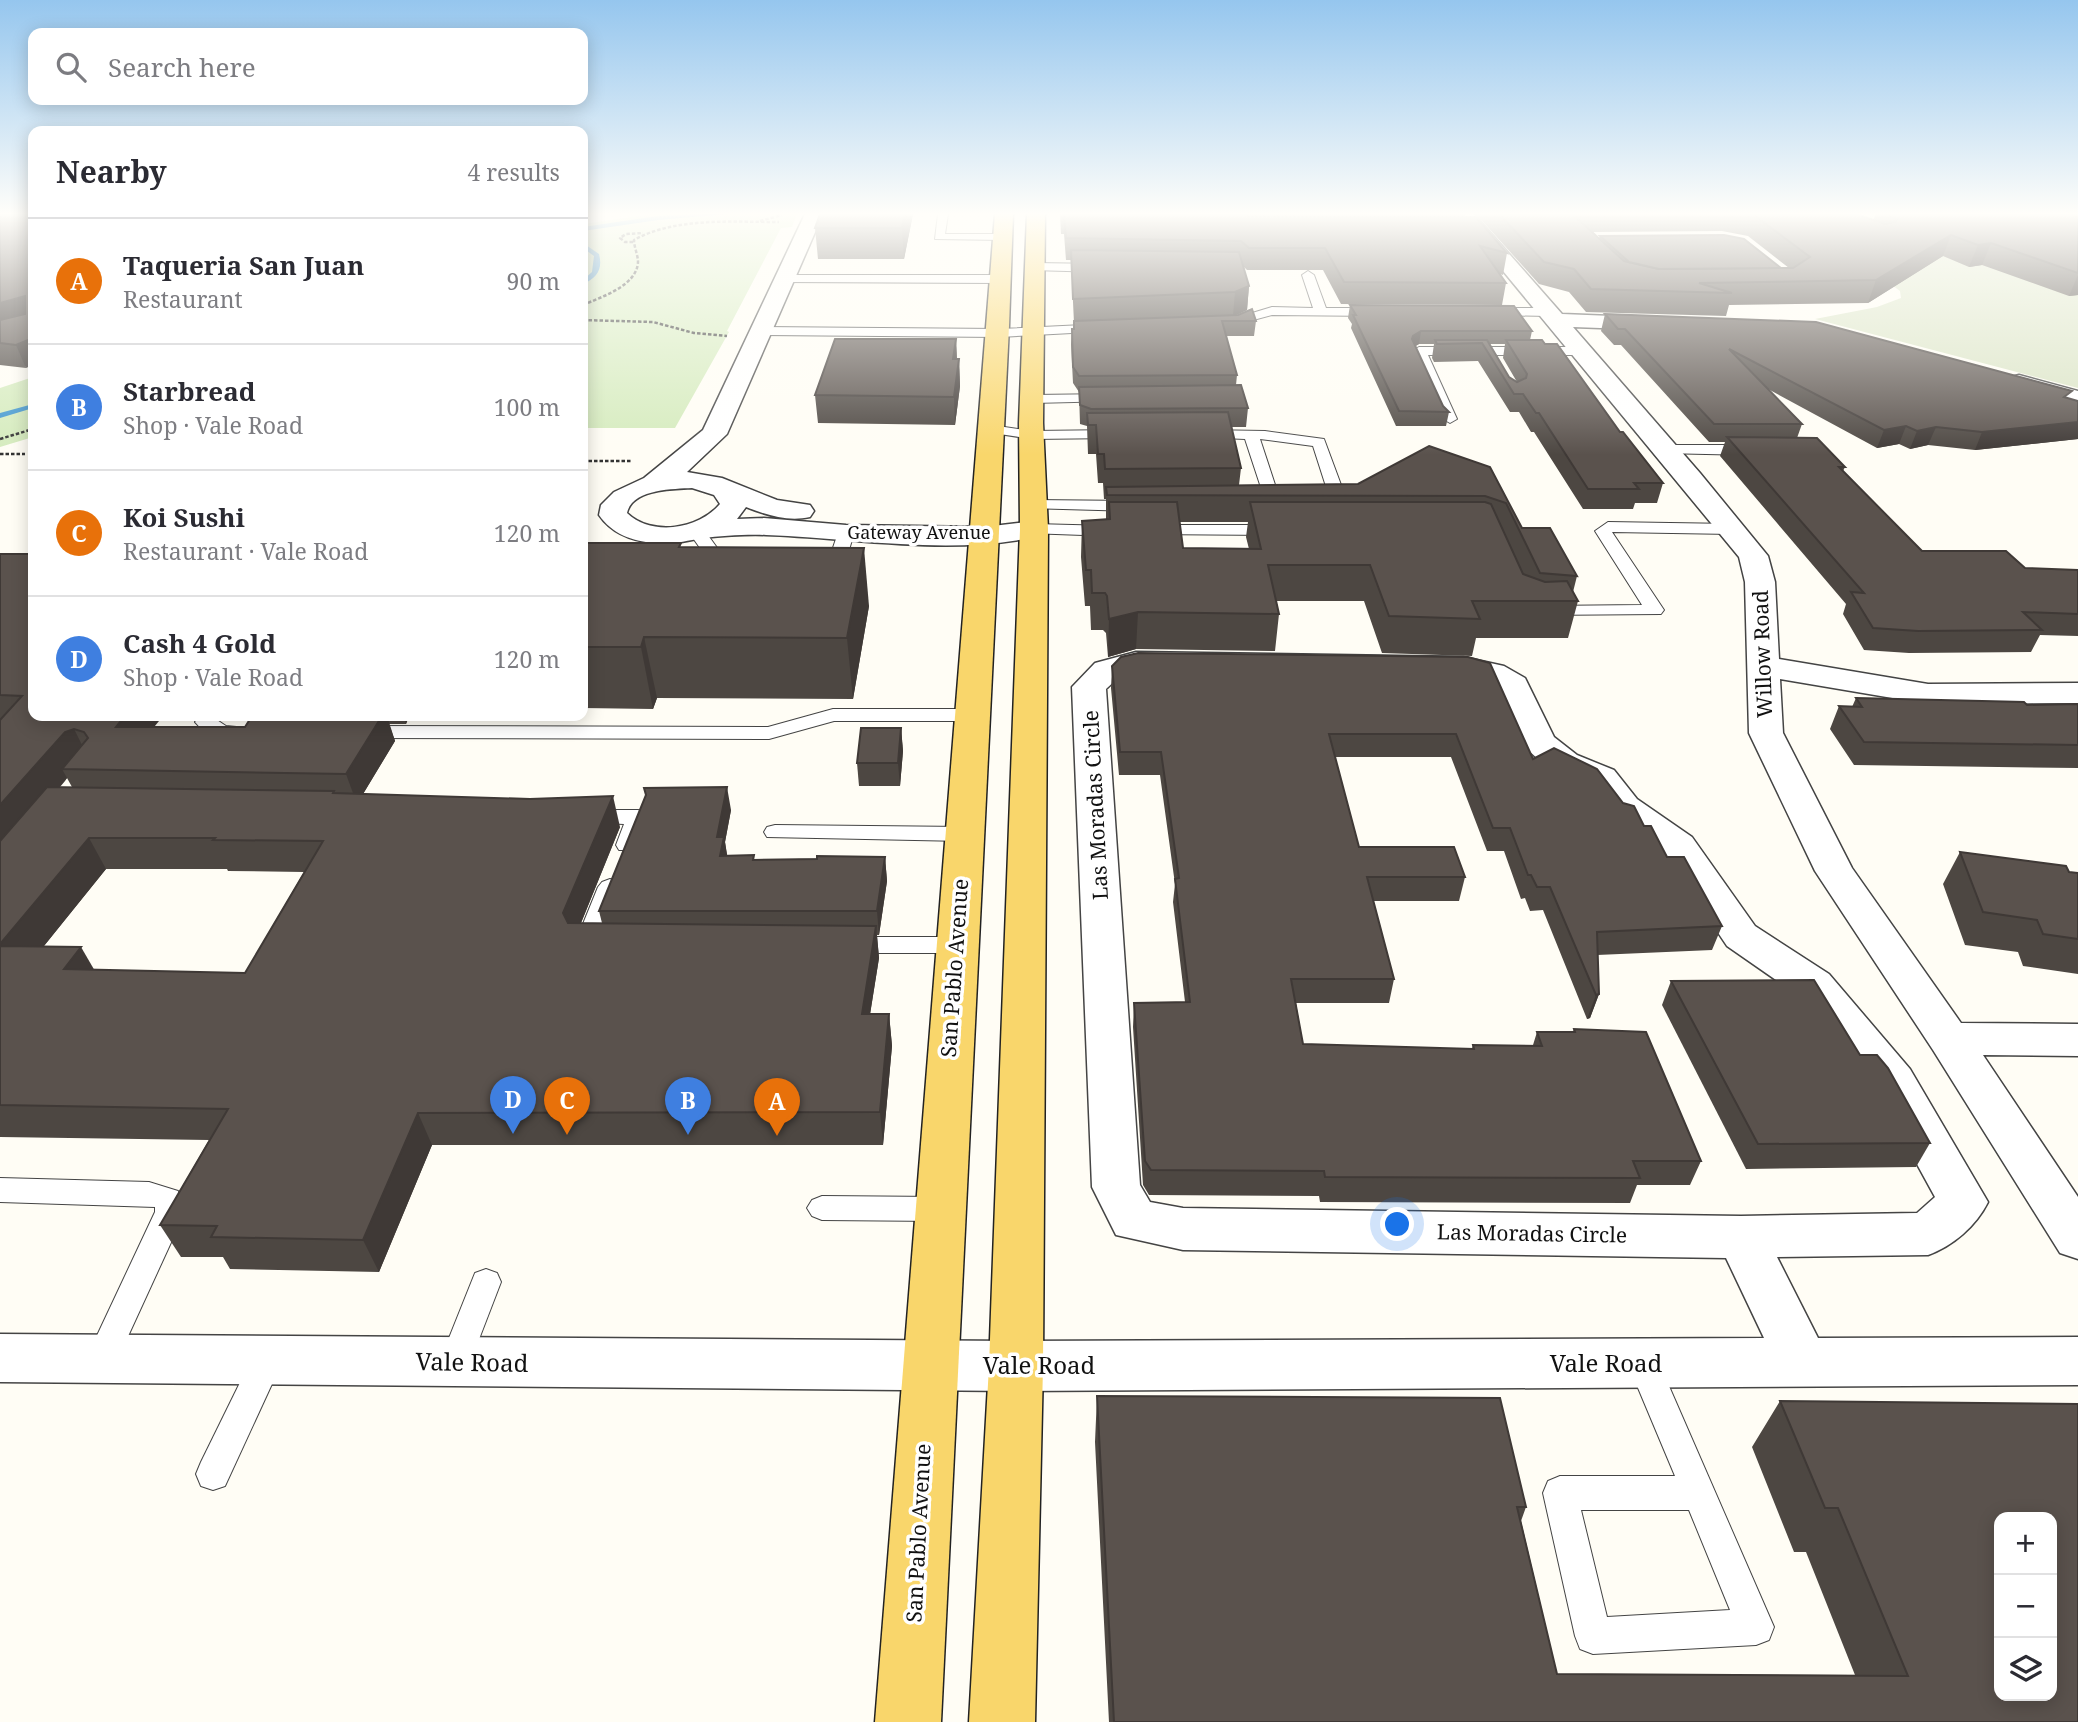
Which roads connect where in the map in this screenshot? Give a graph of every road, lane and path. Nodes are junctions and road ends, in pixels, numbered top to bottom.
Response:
1 (604, 294) edge
2 (777, 294) edge
3 (1000, 294) edge
4 (1035, 294) edge
5 (1315, 294) edge
6 (1533, 294) edge
7 (588, 302) edge
8 (1321, 312) junction
9 (1387, 312) edge
10 (1479, 312) edge
11 (1552, 316) junction
12 (588, 320) edge
13 (1674, 323) edge
14 (1217, 324) edge
15 (1123, 327) edge
16 (1034, 330) junction
17 (760, 331) junction
18 (1000, 333) junction
19 (728, 336) dead end
20 (1582, 351) junction
21 (1998, 377) edge
22 (1131, 398) edge
23 (2078, 398) edge
24 (1033, 399) junction
25 (1450, 419) edge
26 (991, 429) junction
27 (28, 431) edge
28 (713, 434) junction
29 (1134, 434) edge
30 (1188, 434) edge
31 (1251, 434) junction
32 (1032, 435) junction
33 (0, 439) edge
34 (1667, 450) junction
35 (1773, 451) edge
36 (0, 454) edge
37 (25, 454) dead end
38 (588, 462) edge
39 (647, 471) junction
40 (723, 489) junction
41 (1152, 506) edge
42 (1033, 517) junction
43 (618, 522) junction
44 (985, 524) junction
45 (1732, 529) junction
46 (1289, 530) edge
47 (697, 531) junction
48 (846, 533) junction
49 (717, 563) junction
50 (741, 564) edge
51 (813, 566) edge
52 (836, 567) junction
53 (743, 585) edge
54 (818, 589) edge
55 (1530, 608) edge
56 (1762, 666) junction
57 (2078, 693) edge
58 (972, 715) junction
59 (206, 721) edge
60 (263, 732) edge
61 (345, 732) edge
62 (569, 816) edge
63 (775, 832) dead end
64 (964, 834) junction
65 (821, 945) edge
66 (957, 945) junction
67 (614, 946) edge
68 (1949, 1039) junction
69 (2078, 1040) edge
70 (0, 1191) edge
71 (822, 1208) dead end
72 (939, 1209) junction
73 (1741, 1237) junction
74 (2078, 1238) edge
75 (486, 1282) dead end
76 (0, 1358) edge
77 (102, 1359) junction
78 (267, 1360) junction
79 (2078, 1361) edge
80 (455, 1363) junction
81 (1803, 1363) junction
82 (1644, 1364) junction
83 (1016, 1366) junction
84 (929, 1367) junction
85 (213, 1474) dead end
86 (1699, 1493) junction
87 (908, 1722) edge
88 (1002, 1722) edge

1 - 7 path
2 - 17 street
3 - 18 main road, San Pablo Avenue
4 - 16 main road
5 - 8 lane
6 - 11 street, Willow Road
8 - 9 lane
8 - 14 lane
10 - 11 lane
11 - 13 street
11 - 20 street, Willow Road
12 - 19 path
15 - 16 lane
16 - 18 lane
16 - 24 main road
17 - 18 lane
17 - 28 street
18 - 26 main road, San Pablo Avenue
20 - 25 lane
20 - 34 street, Willow Road
21 - 23 street
22 - 24 lane
24 - 32 main road
26 - 32 lane
26 - 44 main road, San Pablo Avenue
27 - 33 path
28 - 39 street
28 - 40 street
29 - 32 lane
30 - 31 lane
31 - 31 lane
32 - 42 main road
34 - 35 lane
34 - 45 street, Willow Road
36 - 37 path
38 - 39 path
39 - 40 street, Gateway Avenue
39 - 43 street, Gateway Avenue
40 - 44 street, Gateway Avenue
40 - 47 street
41 - 42 lane
42 - 44 street, Gateway Avenue
42 - 46 lane
42 - 83 main road
43 - 47 street
43 - 47 street, Gateway Avenue
44 - 48 street, Gateway Avenue
44 - 58 main road, San Pablo Avenue
45 - 55 lane
45 - 56 street, Willow Road
47 - 48 street, Gateway Avenue
47 - 49 lane
48 - 52 lane
49 - 50 lane
49 - 53 lane
51 - 52 lane
52 - 54 lane
56 - 57 street
56 - 68 street, Willow Road
58 - 61 lane
58 - 64 main road, San Pablo Avenue
59 - 60 lane
62 - 67 lane
63 - 64 lane
64 - 66 main road, San Pablo Avenue
65 - 66 lane
66 - 72 main road, San Pablo Avenue
68 - 69 street
68 - 74 street, Willow Road
70 - 77 lane
71 - 72 lane
72 - 84 main road, San Pablo Avenue
73 - 73 street, Las Moradas Circle
73 - 81 street
75 - 80 lane
76 - 77 street, Vale Road
77 - 78 street, Vale Road
78 - 80 street, Vale Road
78 - 85 lane
79 - 81 street, Vale Road
80 - 84 street, Vale Road
81 - 82 street, Vale Road
82 - 83 street, Vale Road
82 - 86 lane
83 - 84 street, Vale Road
83 - 88 main road
84 - 87 main road, San Pablo Avenue
86 - 86 lane

